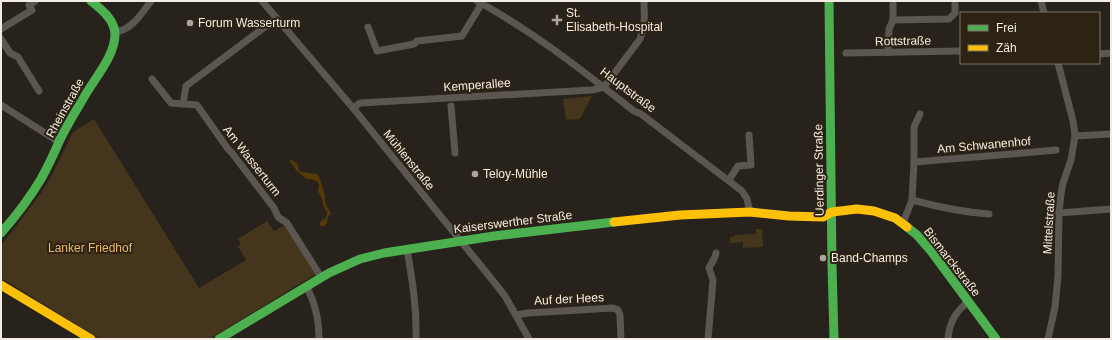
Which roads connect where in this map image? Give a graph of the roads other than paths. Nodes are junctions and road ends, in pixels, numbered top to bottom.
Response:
1 (35, 1) edge
2 (91, 1) edge
3 (151, 1) edge
4 (262, 1) edge
5 (644, 1) edge
6 (829, 1) edge
7 (893, 1) edge
8 (955, 1) edge
9 (1040, 1) edge
10 (479, 2) edge
11 (1044, 12) edge
12 (277, 18) junction
13 (893, 20) junction
14 (368, 28) dead end
15 (1, 29) edge
16 (115, 32) junction
17 (1, 39) edge
18 (960, 51) edge
19 (888, 52) junction
20 (846, 53) dead end
21 (1111, 53) edge
22 (1100, 54) edge
23 (1058, 64) edge
24 (152, 78) dead end
25 (604, 87) junction
26 (39, 91) dead end
27 (183, 104) junction
28 (1, 106) edge
29 (451, 106) dead end
30 (353, 108) junction
31 (920, 114) dead end
32 (1111, 134) edge
33 (749, 135) dead end
34 (1075, 136) junction
35 (59, 142) junction
36 (1056, 150) dead end
37 (455, 153) dead end
38 (914, 162) junction
39 (729, 180) junction
40 (912, 200) junction
41 (1111, 209) edge
42 (750, 212) junction
43 (832, 212) junction
44 (1059, 213) junction
45 (989, 214) dead end
46 (903, 223) junction
47 (1, 233) edge
48 (461, 241) junction
49 (407, 248) junction
50 (716, 253) dead end
51 (321, 277) junction
52 (1, 285) edge
53 (306, 286) junction
54 (968, 302) junction
55 (516, 315) junction
56 (92, 339) edge
57 (220, 339) edge
58 (319, 339) edge
59 (416, 339) edge
60 (529, 339) edge
61 (621, 339) edge
62 (708, 339) edge
63 (834, 339) edge
64 (948, 339) edge
65 (996, 339) edge
66 (1048, 339) edge

1 - 15 street
2 - 16 street
3 - 16 street
4 - 12 street, Mühlenstraße
5 - 25 street
6 - 43 street, Uerdinger Straße
7 - 13 street
8 - 13 street
9 - 11 street
10 - 14 street
10 - 25 street, Hauptstraße
12 - 27 street
12 - 30 street, Mühlenstraße
13 - 19 street
16 - 35 street, Rheinstraße
17 - 26 street
18 - 19 street, Rottstraße
19 - 20 street, Rottstraße
21 - 22 street
23 - 34 street, Mittelstraße
24 - 27 street, Am Wasserturm
25 - 30 street, Kemperallee
25 - 39 street, Hauptstraße
27 - 51 street, Am Wasserturm
28 - 35 street
29 - 37 street
30 - 48 street, Mühlenstraße
31 - 38 street
32 - 34 street
33 - 39 street
34 - 44 street, Mittelstraße
35 - 47 street, Rheinstraße
36 - 38 street, Am Schwanenhof
38 - 40 street
39 - 42 street, Hauptstraße
40 - 45 street
40 - 46 street
41 - 44 street
42 - 43 street, Kaiserswerther Straße
42 - 48 street, Kaiserswerther Straße
43 - 46 street, Bismarckstraße
43 - 63 street, Uerdinger Straße
44 - 66 street, Mittelstraße
46 - 54 street, Bismarckstraße
48 - 49 street, Kaiserswerther Straße
48 - 55 street, Mühlenstraße
49 - 51 street, Kaiserswerther Straße
49 - 59 street
50 - 62 street
51 - 53 street, Kaiserswerther Straße
52 - 56 street
53 - 57 street, Kaiserswerther Straße
53 - 58 street
54 - 64 street
54 - 65 street, Bismarckstraße
55 - 60 street, Mühlenstraße
55 - 61 street, Auf der Hees

